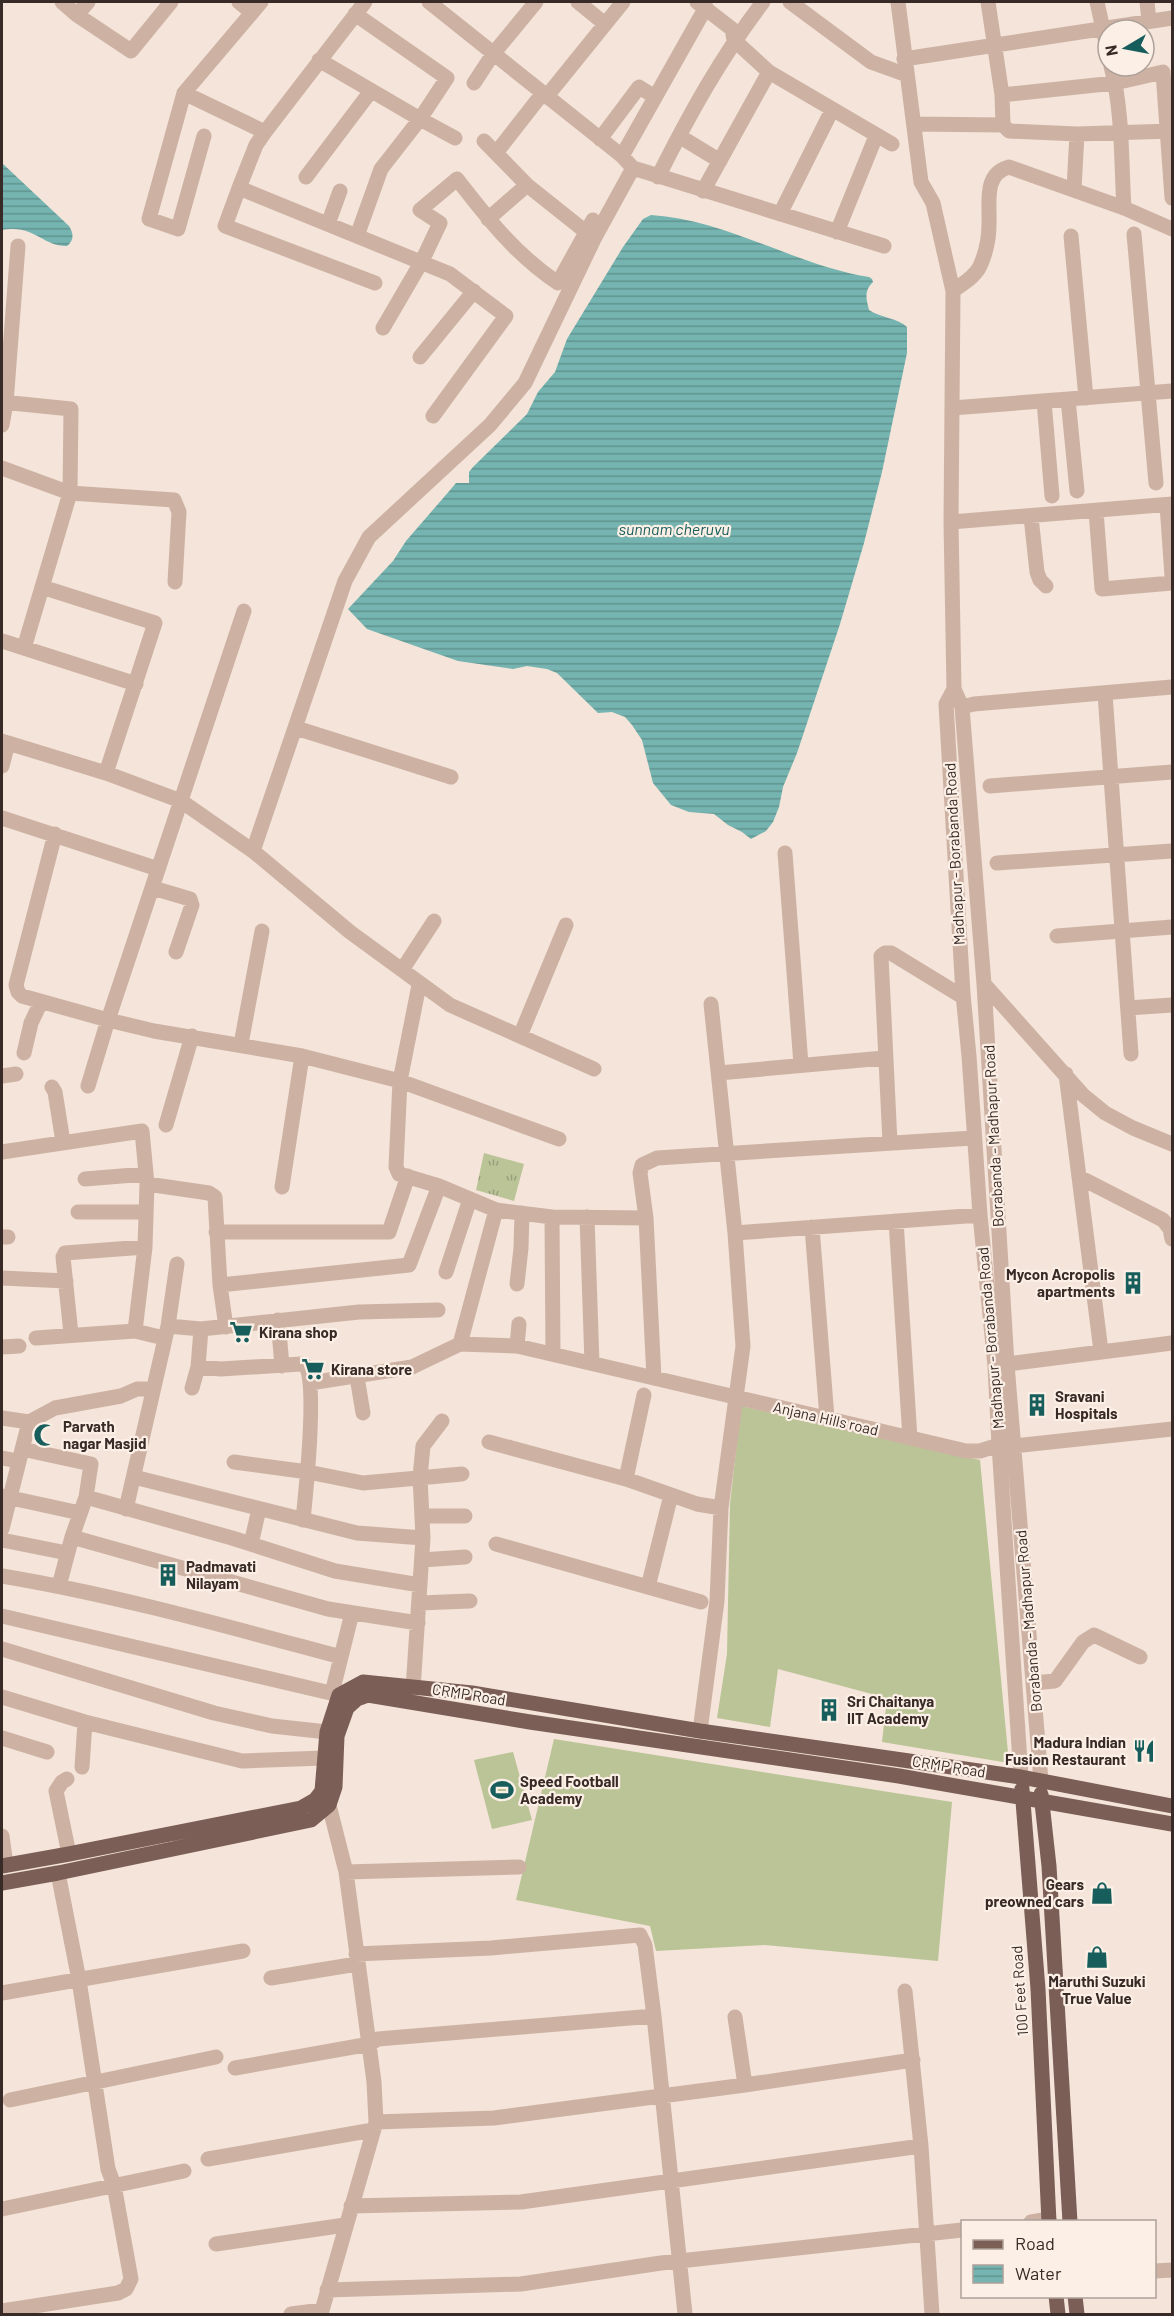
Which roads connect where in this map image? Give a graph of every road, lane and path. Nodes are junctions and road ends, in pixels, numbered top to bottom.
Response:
1 (62, 2) edge
2 (88, 2) edge
3 (171, 2) edge
4 (239, 2) edge
5 (429, 2) edge
6 (536, 2) edge
7 (578, 2) edge
8 (623, 2) edge
9 (763, 2) edge
10 (790, 2) edge
11 (898, 2) edge
12 (988, 2) edge
13 (1097, 2) edge
14 (1148, 2) edge
15 (701, 4) edge
16 (361, 5) edge
17 (256, 7) edge
18 (445, 7) edge
19 (77, 15) junction
20 (1100, 18) edge
21 (1149, 18) edge
22 (1173, 18) edge
23 (1156, 20) edge
24 (605, 24) junction
25 (1096, 28) edge
26 (734, 40) junction
27 (995, 44) junction
28 (493, 54) junction
29 (904, 59) junction
30 (319, 60) junction
31 (769, 72) junction
32 (907, 75) junction
33 (1114, 78) edge
34 (474, 83) dead end
35 (1115, 83) junction
36 (371, 91) junction
37 (184, 93) junction
38 (1002, 95) junction
39 (547, 96) junction
40 (655, 97) junction
41 (832, 110) junction
42 (420, 119) junction
43 (914, 124) junction
44 (1002, 125) junction
45 (1171, 131) edge
46 (265, 132) junction
47 (1120, 132) junction
48 (1077, 134) junction
49 (204, 136) dead end
50 (679, 136) junction
51 (876, 136) junction
52 (455, 138) dead end
53 (600, 139) junction
54 (484, 141) dead end
55 (892, 144) dead end
56 (496, 153) junction
57 (622, 156) junction
58 (720, 161) junction
59 (633, 168) junction
60 (306, 177) dead end
61 (658, 177) junction
62 (527, 185) junction
63 (239, 188) junction
64 (1074, 189) junction
65 (340, 191) dead end
66 (703, 191) junction
67 (617, 197) junction
68 (1173, 198) edge
69 (1124, 208) junction
70 (780, 214) junction
71 (488, 219) junction
72 (328, 224) junction
73 (1173, 229) edge
74 (586, 232) junction
75 (837, 232) junction
76 (1134, 234) dead end
77 (357, 236) junction
78 (1071, 236) dead end
79 (18, 246) dead end
80 (884, 246) dead end
81 (422, 261) junction
82 (375, 283) dead end
83 (952, 290) junction
84 (474, 291) junction
85 (383, 327) dead end
86 (420, 357) dead end
87 (1173, 391) edge
88 (1149, 393) junction
89 (1086, 398) junction
90 (1068, 399) junction
91 (1044, 401) junction
92 (4, 402) edge
93 (952, 408) junction
94 (433, 416) dead end
95 (2, 425) edge
96 (2, 468) edge
97 (1156, 483) dead end
98 (1077, 491) dead end
99 (70, 493) junction
100 (1052, 496) dead end
101 (1170, 504) edge
102 (1096, 511) junction
103 (1031, 517) junction
104 (951, 522) junction
105 (1173, 576) edge
106 (175, 582) dead end
107 (1173, 583) edge
108 (1046, 586) dead end
109 (42, 587) junction
110 (244, 612) dead end
111 (2, 641) edge
112 (24, 648) junction
113 (136, 684) junction
114 (1173, 687) edge
115 (954, 689) junction
116 (1105, 694) junction
117 (962, 706) junction
118 (296, 728) junction
119 (5, 742) edge
120 (2, 766) edge
121 (1173, 772) edge
122 (106, 773) junction
123 (451, 777) dead end
124 (1111, 778) junction
125 (990, 786) dead end
126 (181, 801) junction
127 (2, 818) edge
128 (55, 834) junction
129 (253, 851) junction
130 (1173, 851) edge
131 (785, 853) dead end
132 (1116, 855) junction
133 (997, 863) dead end
134 (158, 869) junction
135 (153, 888) junction
136 (434, 921) dead end
137 (566, 925) dead end
138 (1173, 927) edge
139 (261, 931) dead end
140 (1122, 931) junction
141 (1057, 936) dead end
142 (176, 952) dead end
143 (402, 970) junction
144 (419, 984) junction
145 (984, 984) junction
146 (963, 998) junction
147 (41, 1002) junction
148 (711, 1004) dead end
149 (1173, 1005) edge
150 (1128, 1008) junction
151 (108, 1020) junction
152 (192, 1036) junction
153 (520, 1036) junction
154 (241, 1044) junction
155 (24, 1053) dead end
156 (1131, 1054) dead end
157 (302, 1056) junction
158 (884, 1058) junction
159 (801, 1065) junction
160 (594, 1069) dead end
161 (719, 1073) junction
162 (1066, 1074) junction
163 (400, 1081) junction
164 (52, 1086) dead end
165 (88, 1086) dead end
166 (166, 1125) dead end
167 (973, 1138) junction
168 (559, 1139) dead end
169 (63, 1142) junction
170 (890, 1143) junction
171 (1173, 1144) edge
172 (2, 1152) edge
173 (726, 1155) junction
174 (408, 1176) junction
175 (1079, 1178) junction
176 (85, 1179) dead end
177 (146, 1179) junction
178 (282, 1186) dead end
179 (439, 1186) junction
180 (470, 1199) junction
181 (496, 1210) junction
182 (78, 1212) dead end
183 (146, 1212) junction
184 (522, 1213) junction
185 (980, 1215) junction
186 (586, 1216) junction
187 (552, 1217) junction
188 (646, 1218) junction
189 (896, 1221) junction
190 (1168, 1222) edge
191 (812, 1227) junction
192 (216, 1232) junction
193 (735, 1233) junction
194 (1173, 1239) edge
195 (145, 1247) junction
196 (177, 1264) dead end
197 (446, 1272) dead end
198 (2, 1278) edge
199 (66, 1281) junction
200 (517, 1284) dead end
201 (220, 1285) junction
202 (438, 1310) dead end
203 (278, 1320) junction
204 (519, 1324) dead end
205 (226, 1327) junction
206 (201, 1329) junction
207 (135, 1331) junction
208 (166, 1332) junction
209 (71, 1335) junction
210 (36, 1338) dead end
211 (1173, 1343) edge
212 (460, 1344) junction
213 (20, 1346) dead end
214 (518, 1346) junction
215 (2, 1347) edge
216 (1101, 1351) junction
217 (553, 1354) junction
218 (592, 1363) junction
219 (1007, 1364) junction
220 (282, 1366) junction
221 (198, 1367) junction
222 (357, 1377) junction
223 (654, 1378) junction
224 (310, 1383) junction
225 (192, 1388) dead end
226 (153, 1389) junction
227 (644, 1395) dead end
228 (735, 1396) junction
229 (363, 1413) dead end
230 (2, 1418) edge
231 (827, 1418) junction
232 (442, 1421) dead end
233 (29, 1422) junction
234 (1173, 1430) edge
235 (910, 1438) junction
236 (489, 1442) dead end
237 (1006, 1446) junction
238 (20, 1455) junction
239 (2, 1458) edge
240 (234, 1462) dead end
241 (308, 1472) junction
242 (462, 1474) dead end
243 (134, 1477) junction
244 (420, 1478) junction
245 (626, 1479) junction
246 (671, 1495) junction
247 (5, 1496) edge
248 (86, 1497) junction
249 (721, 1508) junction
250 (126, 1509) junction
251 (259, 1509) junction
252 (80, 1513) junction
253 (422, 1516) junction
254 (465, 1516) dead end
255 (303, 1520) junction
256 (2, 1529) edge
257 (72, 1537) junction
258 (423, 1538) junction
259 (2, 1540) edge
260 (496, 1544) dead end
261 (251, 1545) junction
262 (67, 1553) junction
263 (465, 1557) dead end
264 (422, 1560) junction
265 (2, 1576) edge
266 (59, 1586) junction
267 (420, 1586) junction
268 (648, 1587) junction
269 (470, 1601) dead end
270 (701, 1602) dead end
271 (419, 1603) junction
272 (352, 1613) junction
273 (2, 1616) edge
274 (418, 1623) junction
275 (2, 1649) edge
276 (341, 1657) junction
277 (1140, 1657) dead end
278 (1033, 1683) junction
279 (413, 1689) junction
280 (336, 1694) junction
281 (2, 1696) edge
282 (85, 1722) junction
283 (700, 1731) junction
284 (327, 1732) junction
285 (2, 1738) edge
286 (47, 1752) dead end
287 (324, 1758) junction
288 (82, 1767) dead end
289 (1021, 1777) junction
290 (67, 1779) dead end
291 (1041, 1781) junction
292 (1023, 1797) junction
293 (1041, 1802) junction
294 (329, 1805) junction
295 (1173, 1806) edge
296 (1173, 1824) edge
297 (2, 1836) edge
298 (69, 1854) junction
299 (4, 1865) edge
300 (519, 1867) dead end
301 (346, 1872) junction
302 (58, 1873) junction
303 (2, 1882) edge
304 (243, 1951) dead end
305 (357, 1959) junction
306 (271, 1978) dead end
307 (79, 1980) junction
308 (905, 1991) dead end
309 (2, 1993) edge
310 (654, 2016) junction
311 (735, 2017) dead end
312 (370, 2044) junction
313 (216, 2057) dead end
314 (913, 2060) junction
315 (235, 2068) dead end
316 (96, 2082) junction
317 (745, 2085) junction
318 (662, 2096) junction
319 (10, 2100) dead end
320 (374, 2126) junction
321 (921, 2146) junction
322 (208, 2159) dead end
323 (183, 2171) dead end
324 (672, 2180) junction
325 (114, 2185) junction
326 (351, 2206) junction
327 (2, 2209) edge
328 (1049, 2220) edge
329 (1070, 2220) edge
330 (345, 2225) junction
331 (961, 2229) edge
332 (926, 2234) junction
333 (216, 2244) dead end
334 (680, 2261) junction
335 (1173, 2270) edge
336 (1156, 2271) edge
337 (327, 2290) junction
338 (1056, 2298) edge
339 (1075, 2298) edge
340 (2, 2311) edge
341 (322, 2312) edge
342 (291, 2314) edge
343 (685, 2314) edge
344 (932, 2314) edge
345 (1058, 2314) edge
346 (1077, 2314) edge

1 - 19 street
2 - 19 street
3 - 19 street
4 - 17 street
5 - 18 street
6 - 28 street
7 - 24 street
8 - 24 street
9 - 26 street
10 - 32 street
11 - 29 street, Madhapur - Borabanda Road
12 - 27 street
13 - 20 street
14 - 21 street
15 - 26 street
15 - 40 street
16 - 30 street
16 - 42 street
17 - 37 street
18 - 28 street
22 - 23 street
24 - 39 street
25 - 27 street
26 - 31 street
26 - 50 street
27 - 29 street
27 - 38 street
28 - 34 street
28 - 39 street
29 - 32 street, Madhapur - Borabanda Road
30 - 36 street
30 - 46 street
31 - 41 street
31 - 58 street
32 - 43 street, Madhapur - Borabanda Road
33 - 35 street
35 - 38 street
35 - 45 street
35 - 47 street
36 - 42 street
36 - 60 street
37 - 46 street
37 - 49 street
38 - 44 street
39 - 53 street
39 - 56 street
40 - 53 street
40 - 57 street
41 - 51 street
41 - 70 street
42 - 52 street
42 - 77 street
43 - 44 street
43 - 83 street, Madhapur - Borabanda Road
44 - 48 street
45 - 47 street
45 - 68 street
46 - 63 street
47 - 48 street
47 - 69 street
48 - 64 street
50 - 58 street
50 - 61 street
51 - 55 street
51 - 75 street
53 - 57 street
54 - 56 street
56 - 62 street
57 - 59 street
58 - 66 street
59 - 61 street
59 - 67 street
61 - 66 street
62 - 71 street
62 - 74 street
63 - 72 street
63 - 82 street
64 - 69 street
64 - 83 street
65 - 72 street
66 - 70 street
67 - 74 street
67 - 118 street
69 - 73 street
70 - 75 street
71 - 74 street
71 - 81 street
72 - 77 street
75 - 80 street
76 - 88 street
77 - 81 street
78 - 89 street
79 - 92 street
81 - 84 street
81 - 85 street
83 - 93 street, Madhapur - Borabanda Road
84 - 86 street
84 - 94 street
87 - 88 street
88 - 89 street
88 - 97 street
89 - 90 street
90 - 91 street
90 - 98 street
91 - 93 street
91 - 100 street
92 - 95 street
92 - 99 street
93 - 104 street, Madhapur - Borabanda Road
96 - 99 street
99 - 106 street
99 - 109 street
101 - 102 street
101 - 105 street
102 - 103 street
102 - 107 street
103 - 104 street
103 - 108 street
104 - 115 street, Madhapur - Borabanda Road
109 - 112 street
109 - 113 street
110 - 126 street
111 - 112 street
112 - 113 street
113 - 122 street
114 - 116 street
115 - 117 street
115 - 146 street, Madhapur - Borabanda Road
116 - 117 street
116 - 124 street
117 - 145 street, Borabanda - Madhapur Road
118 - 123 street
118 - 129 street
119 - 120 street
119 - 122 street
121 - 124 street
122 - 126 street
124 - 125 street
124 - 132 street
126 - 129 street
126 - 134 street
127 - 128 street
128 - 134 street
128 - 147 street
129 - 143 street
130 - 132 street
131 - 159 street
132 - 133 street
132 - 140 street
134 - 135 street
135 - 142 street
135 - 151 street
136 - 143 street
137 - 153 street
138 - 140 street
139 - 154 street
140 - 141 street
140 - 150 street
143 - 144 street
144 - 153 street
144 - 163 street
145 - 162 street
145 - 219 street, Borabanda - Madhapur Road
146 - 158 street
146 - 167 street, Madhapur - Borabanda Road
147 - 151 street
147 - 155 street
148 - 161 street
149 - 150 street
150 - 156 street
151 - 152 street
151 - 165 street
152 - 154 street
152 - 166 street
153 - 160 street
154 - 157 street
157 - 163 street
157 - 178 street
158 - 159 street
158 - 170 street
159 - 161 street
161 - 173 street
162 - 171 street
162 - 175 street
163 - 168 street
163 - 174 street
164 - 169 street
167 - 170 street
167 - 185 street, Madhapur - Borabanda Road
169 - 172 street
169 - 177 street
170 - 173 street
173 - 188 street
173 - 193 street
174 - 179 street
174 - 192 street
175 - 190 street
175 - 216 street
176 - 177 street
177 - 183 street
177 - 192 street
179 - 180 street
179 - 201 street
180 - 181 street
180 - 197 street
181 - 184 street
181 - 212 street
182 - 183 street
183 - 195 street
184 - 187 street
184 - 200 street
185 - 189 street
185 - 237 street, Madhapur - Borabanda Road
186 - 187 street
186 - 188 street
186 - 218 street
187 - 217 street
188 - 223 street
189 - 191 street
189 - 235 street
190 - 194 street
191 - 193 street
191 - 231 street
192 - 201 street
193 - 228 street
195 - 199 street
195 - 207 street
196 - 208 street
198 - 199 street
199 - 209 street
201 - 205 street
202 - 203 street
203 - 205 street
203 - 220 street
204 - 214 street
205 - 206 street
206 - 208 street
206 - 221 street
207 - 208 street
207 - 209 street
208 - 226 street
209 - 210 street
211 - 216 street
212 - 214 street, Anjana Hills road
212 - 222 street
213 - 215 street
214 - 217 street, Anjana Hills road
216 - 219 street
217 - 218 street, Anjana Hills road
218 - 223 street, Anjana Hills road
219 - 237 street, Borabanda - Madhapur Road
220 - 221 street
220 - 224 street
221 - 225 street
222 - 224 street
222 - 229 street
223 - 228 street, Anjana Hills road
224 - 241 street
226 - 233 street
226 - 243 street
227 - 245 street
228 - 231 street, Anjana Hills road
228 - 249 street
230 - 233 street
231 - 235 street, Anjana Hills road
232 - 244 street
233 - 238 street
234 - 237 street, Anjana Hills road
235 - 237 street, Anjana Hills road
236 - 245 street
237 - 278 street, Borabanda - Madhapur Road
237 - 289 street, Madhapur - Borabanda Road
238 - 239 street
238 - 247 street
238 - 248 street
240 - 241 street
241 - 244 street
241 - 255 street
242 - 244 street
243 - 250 street
243 - 251 street
244 - 253 street
245 - 246 street
246 - 249 street
246 - 268 street
247 - 252 street
247 - 256 street
248 - 250 street
248 - 252 street
249 - 283 street
250 - 261 street
251 - 255 street
251 - 261 street
252 - 257 street
253 - 254 street
253 - 258 street
255 - 258 street
257 - 262 street
257 - 272 street
258 - 264 street
259 - 262 street
260 - 268 street
261 - 267 street
262 - 266 street
263 - 264 street
264 - 267 street
265 - 266 street
266 - 276 street
267 - 271 street
268 - 270 street
269 - 271 street
271 - 274 street
272 - 274 street
272 - 276 street
273 - 280 street
274 - 279 street
275 - 284 street
276 - 280 street
277 - 278 street
278 - 291 street, Borabanda - Madhapur Road
279 - 280 main road, CRMP Road
279 - 283 main road, CRMP Road
280 - 284 main road
281 - 282 street
282 - 287 street
282 - 288 street
283 - 289 main road, CRMP Road
284 - 287 main road
285 - 286 street
287 - 298 main road
289 - 291 main road
289 - 292 main road, 100 Feet Road
290 - 298 street
291 - 293 main road
291 - 295 main road
292 - 293 main road, CRMP Road
292 - 294 main road, CRMP Road
292 - 328 main road, 100 Feet Road
293 - 296 main road
293 - 329 main road
294 - 301 street
294 - 302 main road
297 - 299 street
298 - 299 main road
300 - 301 street
301 - 305 street
302 - 303 main road
302 - 307 street
304 - 307 street
305 - 306 street
305 - 310 street
305 - 312 street
307 - 309 street
307 - 316 street
308 - 314 street
310 - 312 street
310 - 318 street
311 - 317 street
312 - 315 street
312 - 320 street
313 - 316 street
314 - 317 street
314 - 321 street
316 - 319 street
316 - 325 street
317 - 318 street
318 - 320 street
318 - 324 street
320 - 322 street
320 - 326 street
321 - 324 street
321 - 332 street
323 - 325 street
324 - 326 street
324 - 334 street
325 - 327 street
325 - 340 street
326 - 330 street
330 - 333 street
330 - 337 street
331 - 332 street
332 - 334 street
332 - 344 street
334 - 337 street
334 - 343 street
335 - 336 street
337 - 341 street
338 - 345 main road
339 - 346 main road
341 - 342 street

